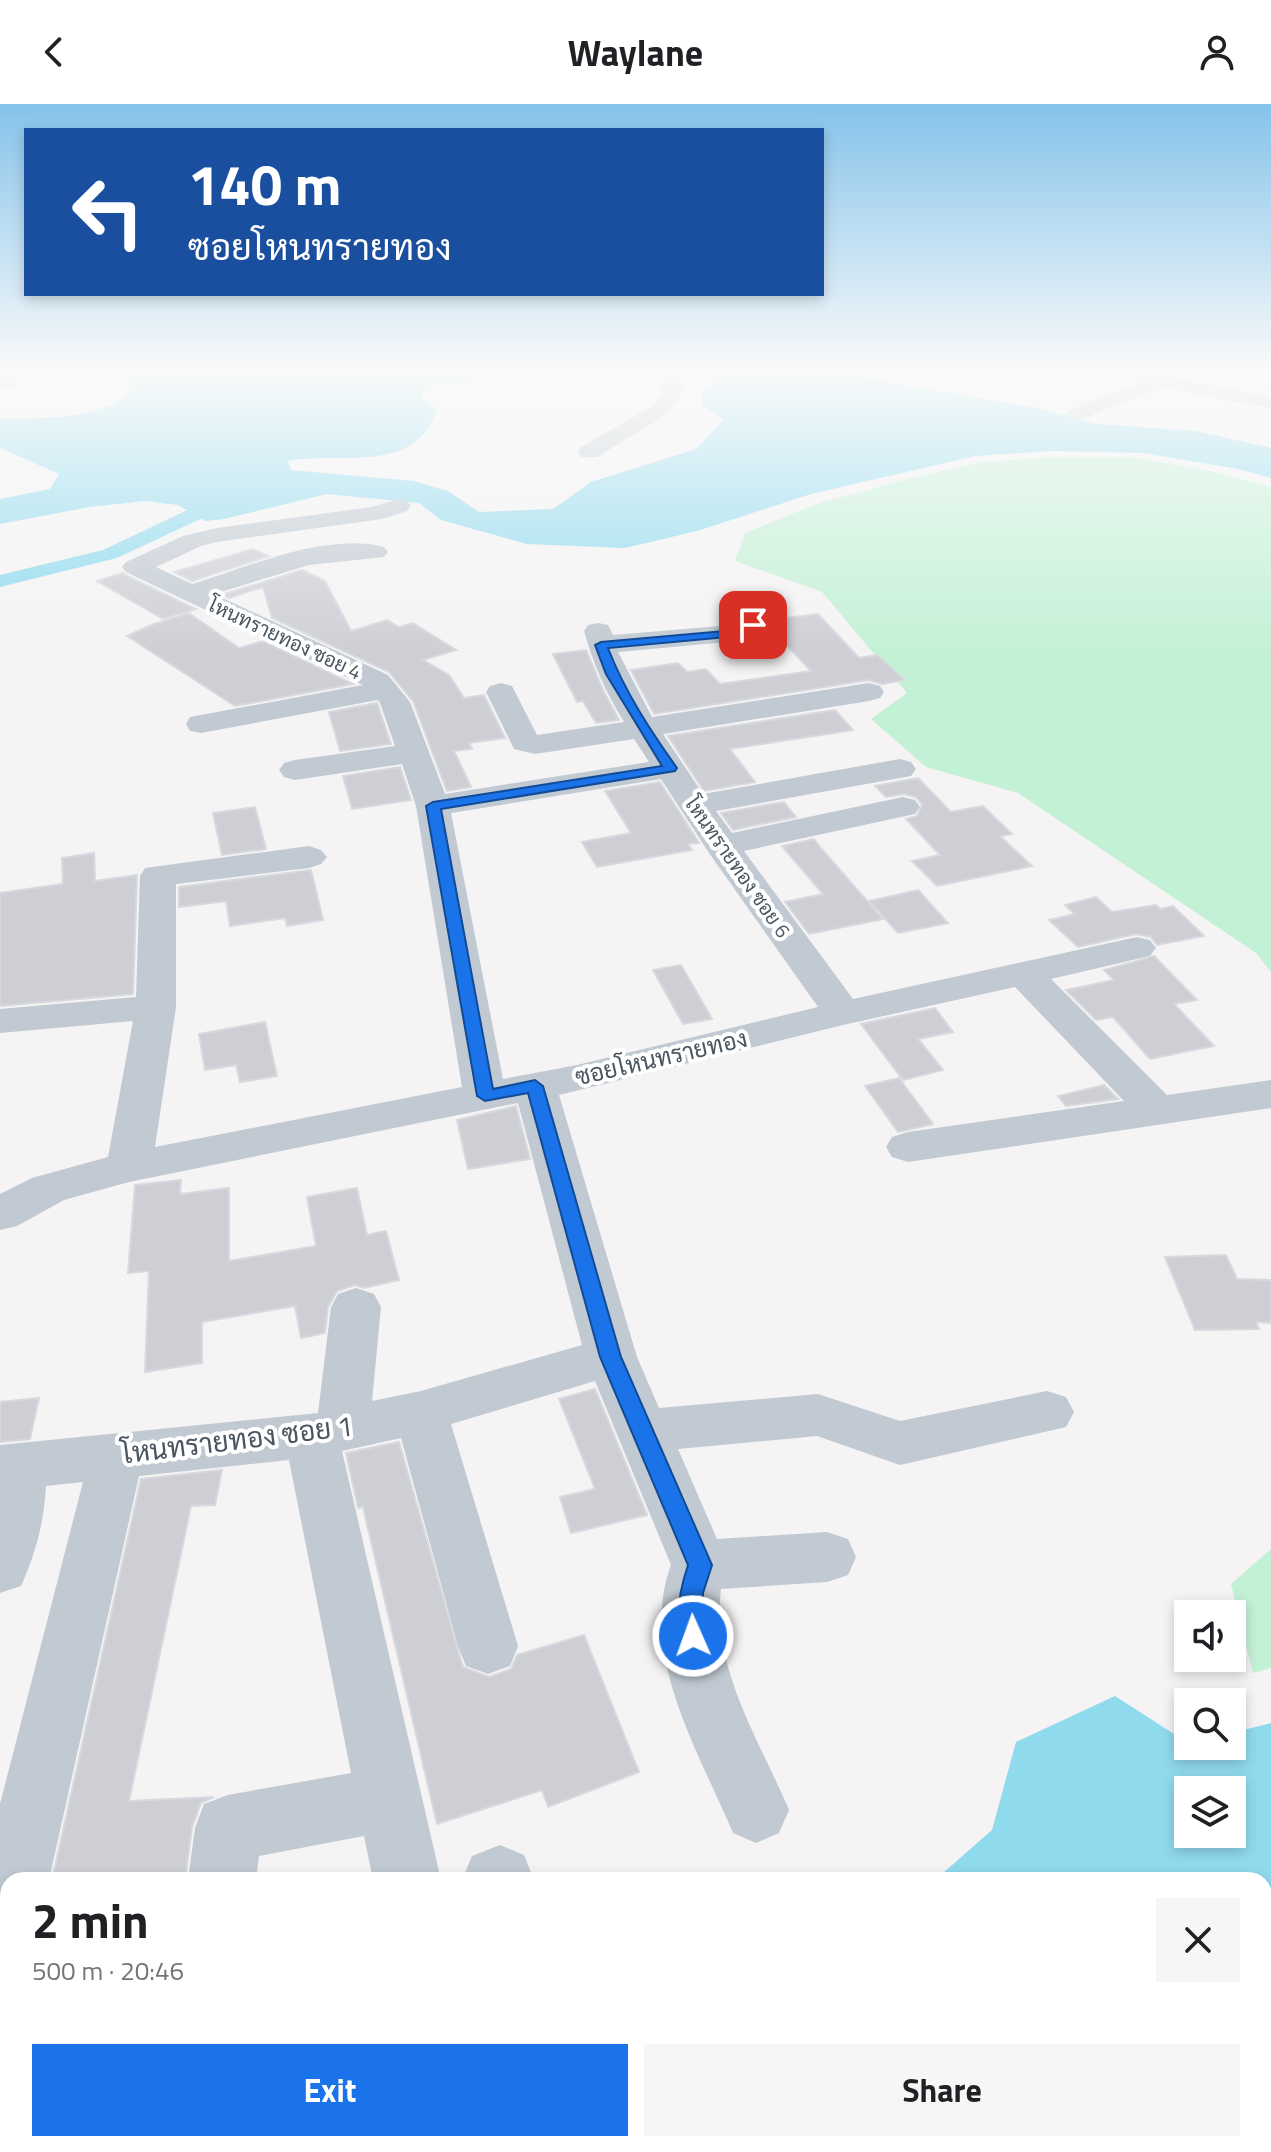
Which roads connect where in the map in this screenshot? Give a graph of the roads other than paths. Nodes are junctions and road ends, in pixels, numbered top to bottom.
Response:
1 (399, 506) dead end
2 (375, 552) dead end
3 (190, 593) junction
4 (745, 613) dead end
5 (373, 682) junction
6 (240, 692) dead end
7 (501, 692) dead end
8 (869, 692) dead end
9 (201, 724) dead end
10 (643, 729) junction
11 (413, 753) junction
12 (670, 768) junction
13 (900, 769) dead end
14 (295, 770) dead end
15 (695, 805) junction
16 (433, 806) junction
17 (903, 807) dead end
18 (721, 846) junction
19 (309, 857) dead end
20 (1137, 948) dead end
21 (1024, 973) junction
22 (156, 1007) junction
23 (843, 1013) junction
24 (0, 1021) edge
25 (510, 1091) junction
26 (1271, 1094) edge
27 (1157, 1110) junction
28 (908, 1147) dead end
29 (129, 1167) junction
30 (0, 1214) edge
31 (356, 1307) dead end
32 (611, 1357) junction
33 (421, 1412) junction
34 (1047, 1412) dead end
35 (643, 1431) junction
36 (327, 1432) junction
37 (117, 1454) junction
38 (10, 1467) edge
39 (827, 1557) dead end
40 (700, 1565) junction
41 (0, 1568) edge
42 (488, 1646) dead end
43 (390, 1799) junction
44 (756, 1810) dead end
45 (17, 1872) edge
46 (223, 1872) edge
47 (405, 1872) edge

1 - 3 street, โหนทรายทอง ซอย 4
2 - 3 street
3 - 5 street, โหนทรายทอง ซอย 4
4 - 10 street, โหนทรายทอง ซอย 6
5 - 6 street
5 - 9 street
5 - 11 street, โหนทรายทอง ซอย 4
7 - 10 street
8 - 10 street
10 - 12 street, โหนทรายทอง ซอย 6
11 - 14 street
11 - 16 street, โหนทรายทอง ซอย 4
12 - 15 street, โหนทรายทอง ซอย 6
12 - 16 street
13 - 15 street
15 - 18 street, โหนทรายทอง ซอย 6
16 - 25 street, โหนทรายทอง ซอย 4
17 - 18 street
18 - 23 street, โหนทรายทอง ซอย 6
19 - 22 street
20 - 21 street, ซอยโหนทรายทอง
21 - 23 street, ซอยโหนทรายทอง
21 - 27 street
22 - 24 street
22 - 29 street
23 - 25 street, ซอยโหนทรายทอง
25 - 29 street, ซอยโหนทรายทอง
25 - 32 street, โหนทรายทอง ซอย 4
26 - 27 street
27 - 28 street
29 - 30 street, ซอยโหนทรายทอง
31 - 36 street
32 - 33 street, โหนทรายทอง ซอย 1
32 - 35 street, โหนทรายทอง ซอย 4
33 - 36 street, โหนทรายทอง ซอย 1
33 - 42 street
34 - 35 street
35 - 40 street, โหนทรายทอง ซอย 4
36 - 37 street, โหนทรายทอง ซอย 1
36 - 43 street
37 - 38 street, โหนทรายทอง ซอย 1
37 - 45 street
38 - 41 street
39 - 40 street
40 - 44 street
43 - 46 street
43 - 47 street

